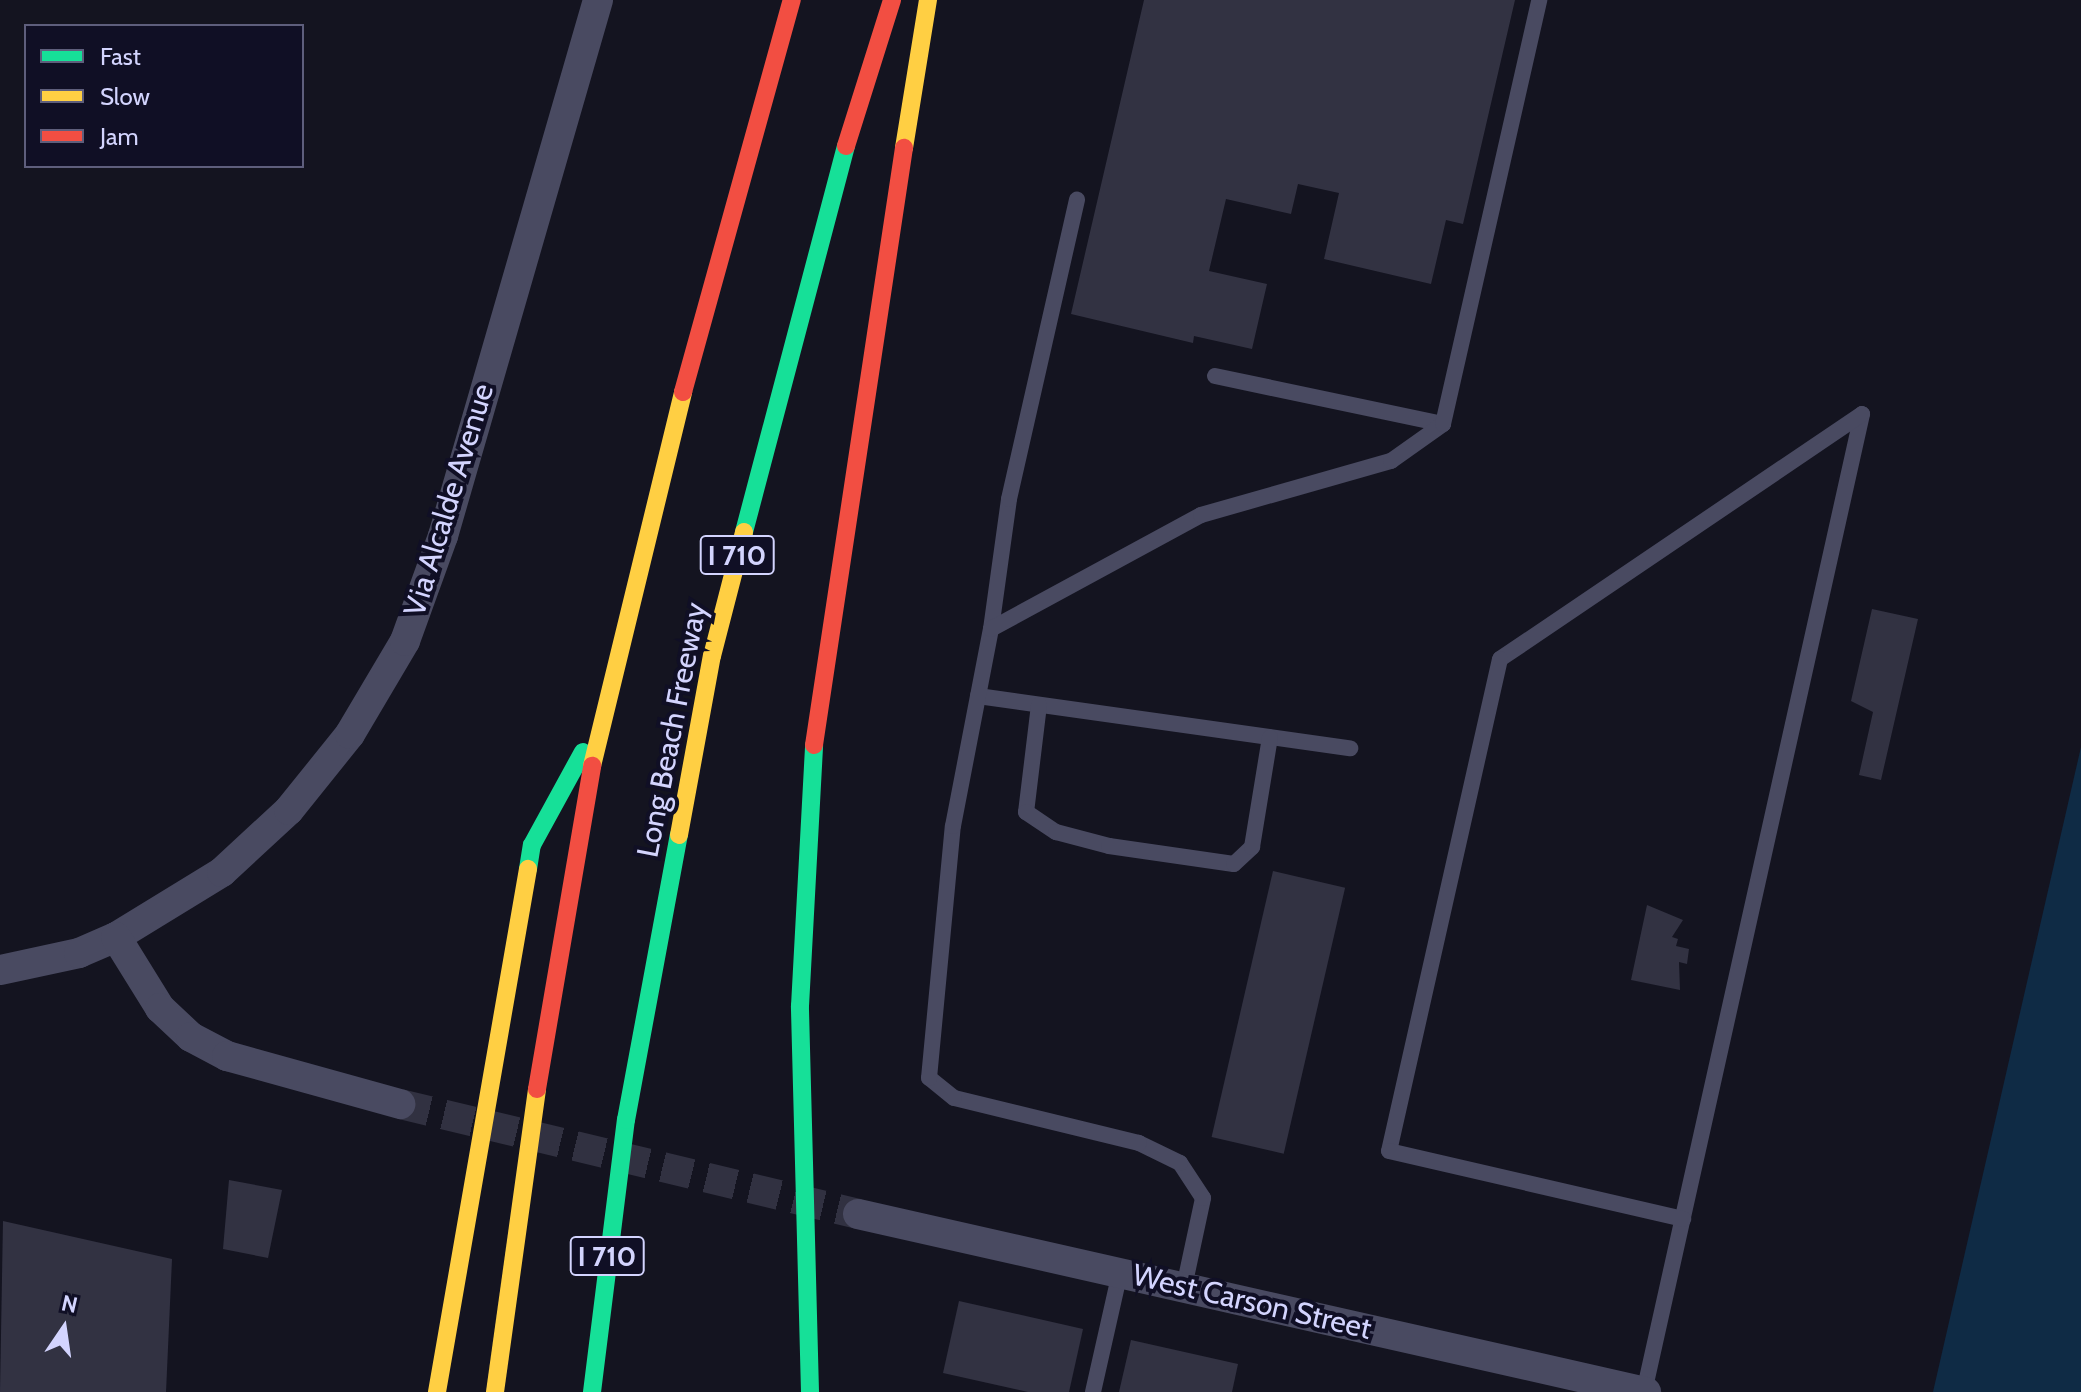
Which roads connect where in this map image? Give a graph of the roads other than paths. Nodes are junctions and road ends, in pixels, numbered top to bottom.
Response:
1 (598, 0) edge
2 (792, 0) edge
3 (892, 0) edge
4 (928, 0) edge
5 (1539, 0) edge
6 (1077, 200) dead end
7 (1215, 376) dead end
8 (1443, 424) junction
9 (991, 629) junction
10 (978, 696) junction
11 (1039, 705) junction
12 (600, 722) junction
13 (1270, 737) junction
14 (1350, 748) dead end
15 (116, 937) junction
16 (0, 970) edge
17 (400, 1104) tunnel mouth
18 (858, 1214) tunnel mouth
19 (1683, 1219) junction
20 (1120, 1272) junction
21 (1184, 1287) junction
22 (1637, 1391) edge
23 (437, 1392) edge
24 (495, 1392) edge
25 (592, 1392) edge
26 (810, 1392) edge
27 (1093, 1392) edge

1 - 15 street, Via Alcalde Avenue
2 - 12 highway
3 - 25 highway, Long Beach Freeway / I 710
4 - 26 highway
5 - 8 lane
6 - 9 lane
7 - 8 lane
8 - 9 lane
9 - 10 lane
10 - 11 lane
10 - 21 lane
11 - 13 lane
11 - 13 lane
12 - 23 highway
12 - 24 highway
13 - 14 lane
15 - 16 street
15 - 17 street
18 - 20 street, West Carson Street
19 - 19 lane
19 - 22 lane
20 - 21 street, West Carson Street
20 - 27 lane
21 - 22 street, West Carson Street

